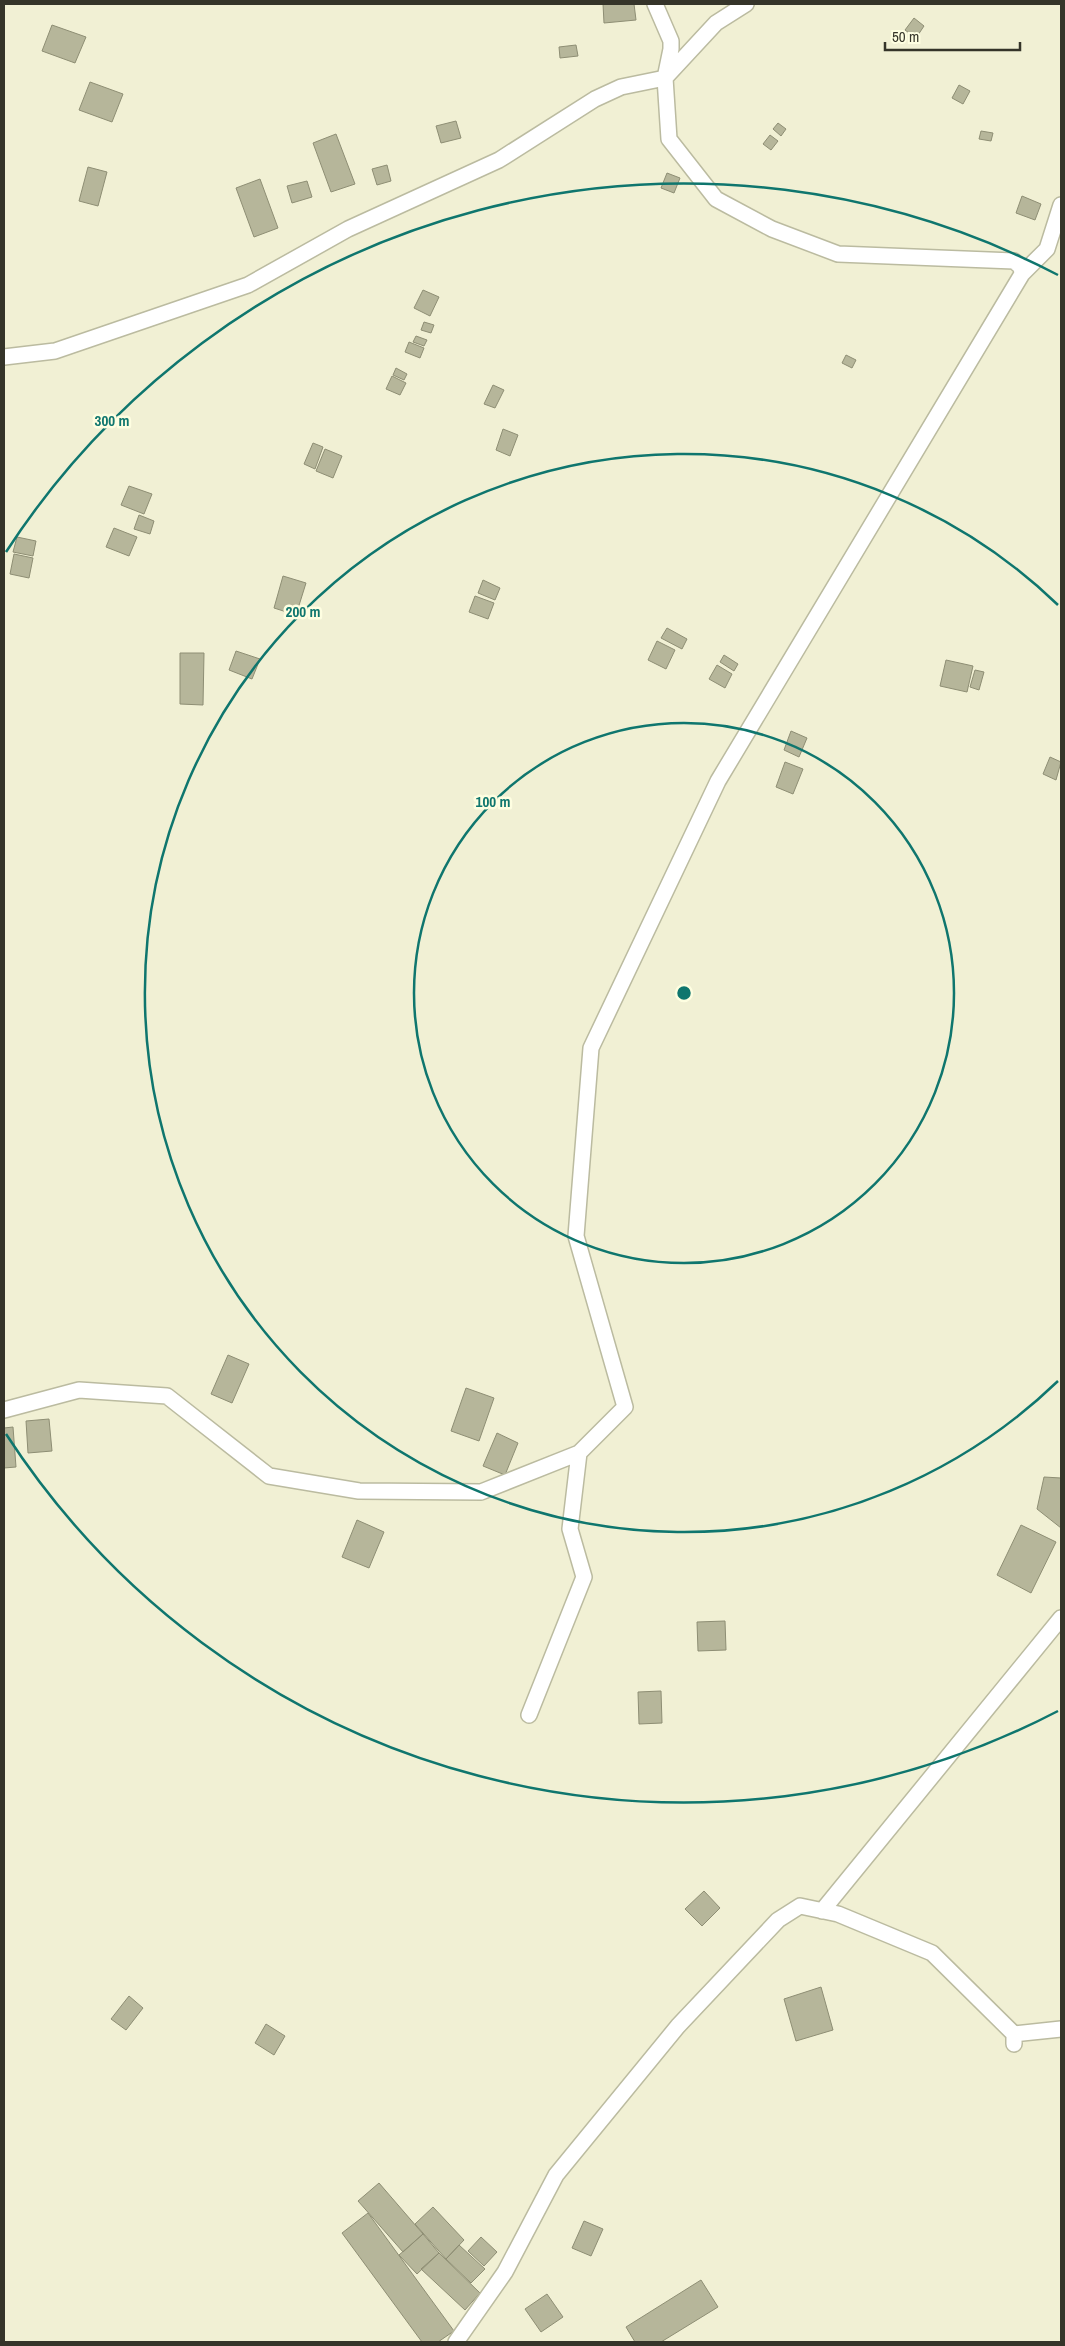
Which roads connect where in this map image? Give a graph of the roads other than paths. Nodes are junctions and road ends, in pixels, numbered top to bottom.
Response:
1 (655, 4) edge
2 (746, 4) edge
3 (665, 78) junction
4 (1061, 205) edge
5 (1022, 274) junction
6 (4, 357) edge
7 (4, 1410) edge
8 (579, 1453) junction
9 (1061, 1618) edge
10 (529, 1715) dead end
11 (822, 1911) junction
12 (1061, 2029) edge
13 (456, 2342) edge

1 - 3 street
2 - 3 street
3 - 5 street
3 - 6 street
4 - 5 street
5 - 8 street
7 - 8 street
8 - 10 street
9 - 11 street
11 - 12 street
11 - 13 street

